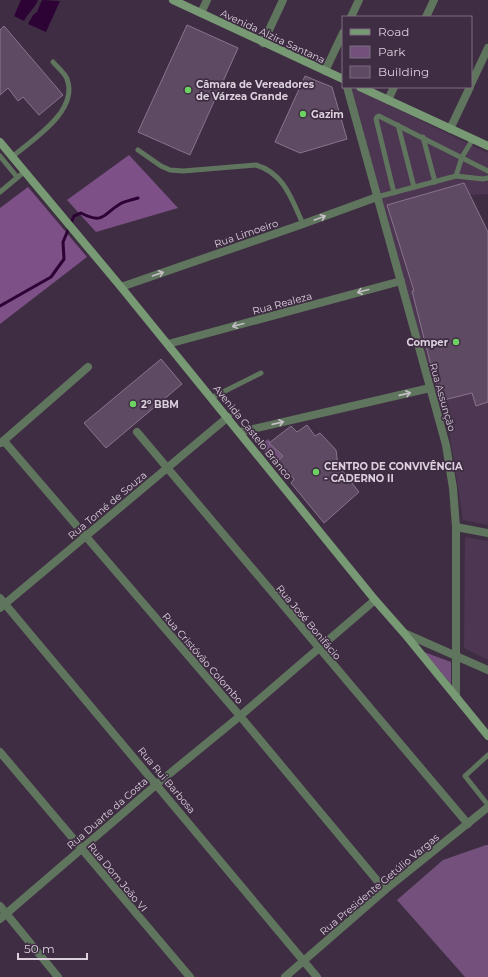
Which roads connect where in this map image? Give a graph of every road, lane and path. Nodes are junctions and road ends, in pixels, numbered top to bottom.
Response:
1 (173, 0) edge
2 (208, 0) edge
3 (283, 0) edge
4 (359, 0) edge
5 (434, 0) edge
6 (201, 13) junction
7 (351, 16) edge
8 (426, 16) edge
9 (342, 35) edge
10 (263, 43) junction
11 (488, 48) edge
12 (53, 62) dead end
13 (325, 71) junction
14 (342, 79) edge
15 (472, 82) edge
16 (347, 88) edge
17 (362, 88) edge
18 (394, 88) edge
19 (469, 88) edge
20 (388, 100) junction
21 (398, 125) junction
22 (450, 128) junction
23 (423, 137) junction
24 (473, 139) junction
25 (0, 142) edge
26 (488, 146) edge
27 (138, 150) dead end
28 (0, 156) edge
29 (12, 157) junction
30 (462, 157) junction
31 (488, 171) edge
32 (21, 174) junction
33 (456, 176) junction
34 (488, 178) edge
35 (435, 182) junction
36 (414, 187) junction
37 (0, 192) edge
38 (394, 193) junction
39 (377, 197) junction
40 (303, 224) junction
41 (401, 281) junction
42 (121, 287) junction
43 (168, 344) junction
44 (88, 367) dead end
45 (261, 373) dead end
46 (430, 388) junction
47 (211, 398) junction
48 (228, 417) junction
49 (137, 432) dead end
50 (240, 432) junction
51 (2, 442) edge
52 (167, 468) junction
53 (456, 527) junction
54 (488, 533) edge
55 (86, 536) junction
56 (375, 600) junction
57 (2, 603) edge
58 (404, 633) junction
59 (319, 648) junction
60 (457, 656) junction
61 (488, 670) edge
62 (456, 697) junction
63 (240, 716) junction
64 (488, 736) edge
65 (0, 752) edge
66 (488, 756) edge
67 (157, 784) junction
68 (488, 806) edge
69 (468, 824) junction
70 (81, 849) junction
71 (385, 890) junction
72 (0, 906) edge
73 (3, 916) edge
74 (304, 961) junction
75 (58, 977) edge
76 (190, 977) edge
77 (284, 977) edge
78 (317, 977) edge

1 - 6 street, Avenida Alzira Santana
2 - 6 street
3 - 10 street
4 - 7 street
5 - 8 street
6 - 10 street, Avenida Alzira Santana
9 - 13 street
10 - 13 street, Avenida Alzira Santana
11 - 15 street
12 - 29 lane
13 - 14 street, Avenida Alzira Santana
16 - 39 street, Rua Assunção
17 - 20 street
18 - 20 street
19 - 22 street
20 - 22 street
21 - 23 lane
21 - 36 lane
21 - 38 lane
22 - 24 street
23 - 30 lane
23 - 35 lane
24 - 26 street
24 - 30 lane
25 - 29 street, Avenida Castelo Branco
27 - 40 lane
28 - 32 lane
29 - 32 street, Avenida Castelo Branco
30 - 31 lane
30 - 33 lane
32 - 37 lane
32 - 42 street, Avenida Castelo Branco
33 - 34 lane
33 - 35 lane
35 - 36 lane
36 - 38 lane
38 - 39 lane
40 -> 39 street, Rua Limoeiro
39 - 41 street, Rua Assunção
42 -> 40 street, Rua Limoeiro
41 -> 43 street, Rua Realeza
41 - 46 street, Rua Assunção
42 - 43 street, Avenida Castelo Branco
43 - 47 street, Avenida Castelo Branco
44 - 51 street
45 - 47 lane
50 -> 46 street
46 - 53 street, Rua Assunção
47 - 48 street, Avenida Castelo Branco
48 - 50 street, Avenida Castelo Branco
48 - 52 street, Rua Tomé de Souza
49 - 52 street, Rua José Bonifácio
50 - 56 street, Avenida Castelo Branco
51 - 55 street, Rua Cristóvão Colombo
52 - 55 street, Rua Tomé de Souza
52 - 59 street, Rua José Bonifácio
53 - 54 street
53 - 60 street, Rua Assunção
55 - 57 street, Rua Tomé de Souza
55 - 63 street, Rua Cristóvão Colombo
56 - 58 street, Avenida Castelo Branco
56 - 59 street, Rua Duarte da Costa
57 - 67 street, Rua Rui Barbosa
58 - 60 street
58 - 62 street, Avenida Castelo Branco
59 - 63 street, Rua Duarte da Costa
59 - 69 street, Rua José Bonifácio
60 - 61 street
60 - 62 street, Rua Assunção
62 - 64 street, Avenida Castelo Branco
63 - 67 street, Rua Duarte da Costa
63 - 71 street, Rua Cristóvão Colombo
65 - 70 street, Rua Dom João VI
66 - 68 lane
67 - 70 street, Rua Duarte da Costa
67 - 74 street, Rua Rui Barbosa
68 - 69 street, Rua Presidente Getúlio Vargas
69 - 71 street, Rua Presidente Getúlio Vargas
70 - 73 street, Rua Duarte da Costa
70 - 76 street, Rua Dom João VI
71 - 74 street, Rua Presidente Getúlio Vargas
72 - 73 street
73 - 75 street
74 - 77 street, Rua Presidente Getúlio Vargas
74 - 78 street, Rua Rui Barbosa

